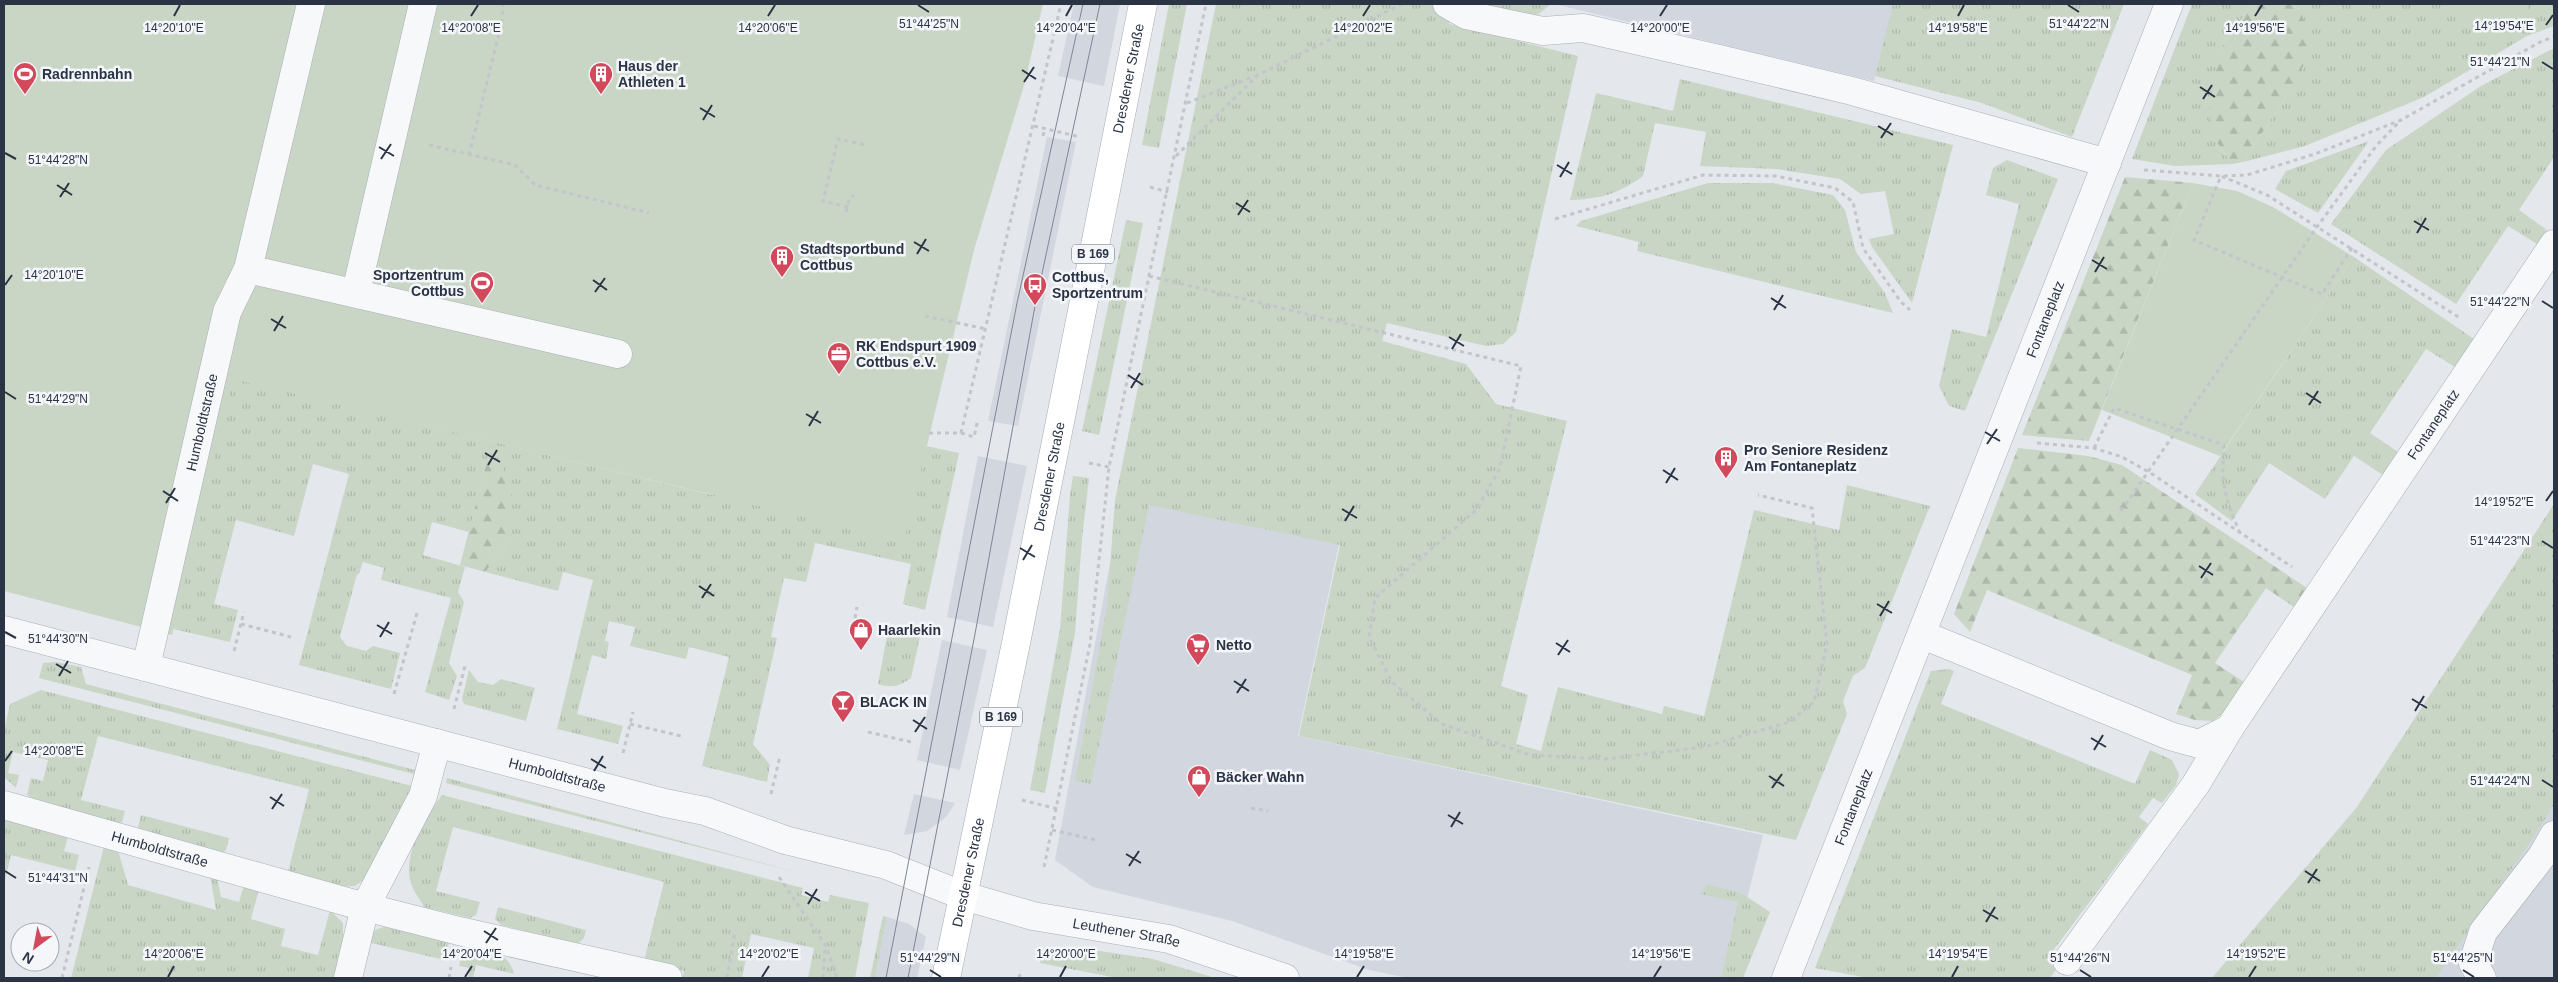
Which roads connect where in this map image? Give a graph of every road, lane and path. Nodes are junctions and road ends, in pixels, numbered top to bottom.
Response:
1 (311, 4) edge
2 (423, 4) edge
3 (503, 4) edge
4 (1061, 4) edge
5 (1143, 4) edge
6 (1206, 4) edge
7 (1402, 4) edge
8 (1447, 4) edge
9 (2169, 4) edge
10 (2554, 37) edge
11 (1258, 75) junction
12 (1186, 104) junction
13 (2401, 120) junction
14 (1034, 126) junction
15 (1045, 128) junction
16 (392, 135) junction
17 (1043, 136) dead end
18 (1083, 144) dead end
19 (866, 145) dead end
20 (469, 155) junction
21 (1176, 156) junction
22 (2107, 163) junction
23 (2221, 176) junction
24 (1150, 187) dead end
25 (1168, 192) junction
26 (854, 195) dead end
27 (848, 207) junction
28 (846, 212) dead end
29 (649, 213) dead end
30 (1555, 219) dead end
31 (2317, 227) junction
32 (2554, 244) edge
33 (2352, 248) junction
34 (248, 270) junction
35 (1149, 276) junction
36 (2282, 277) junction
37 (356, 292) junction
38 (1910, 310) dead end
39 (925, 316) dead end
40 (986, 329) junction
41 (2491, 338) junction
42 (618, 354) dead end
43 (978, 419) dead end
44 (2178, 430) junction
45 (929, 433) dead end
46 (961, 433) junction
47 (1999, 440) junction
48 (2094, 448) junction
49 (2149, 472) junction
50 (1758, 495) dead end
51 (2121, 511) dead end
52 (2241, 533) junction
53 (2324, 588) junction
54 (857, 607) dead end
55 (244, 612) dead end
56 (417, 613) dead end
57 (855, 618) dead end
58 (241, 624) junction
59 (4, 630) edge
60 (1923, 635) junction
61 (291, 637) dead end
62 (236, 644) dead end
63 (465, 666) dead end
64 (146, 667) junction
65 (396, 685) dead end
66 (633, 712) dead end
67 (453, 713) dead end
68 (630, 724) junction
69 (2229, 729) junction
70 (868, 732) dead end
71 (681, 736) dead end
72 (911, 742) dead end
73 (437, 743) junction
74 (622, 756) dead end
75 (780, 756) dead end
76 (771, 794) dead end
77 (1029, 802) dead end
78 (4, 805) edge
79 (1252, 808) dead end
80 (1058, 809) junction
81 (1268, 812) dead end
82 (1052, 830) junction
83 (98, 832) junction
84 (2554, 835) edge
85 (1096, 840) dead end
86 (1044, 867) dead end
87 (777, 875) dead end
88 (964, 896) junction
89 (365, 907) junction
90 (735, 931) dead end
91 (826, 946) junction
92 (2067, 961) dead end
93 (1021, 970) dead end
94 (62, 978) edge
95 (348, 978) edge
96 (668, 978) edge
97 (727, 978) edge
98 (823, 978) edge
99 (837, 978) edge
100 (946, 978) edge
101 (1019, 978) edge
102 (1285, 978) edge
103 (1786, 978) edge
104 (2482, 978) edge

1 - 34 street, Humboldtstraße
2 - 16 street
3 - 20 path
4 - 14 path
5 - 88 main road, Dresdener Straße / B 169
6 - 12 path
7 - 11 path
8 - 22 street
9 - 22 street, Fontaneplatz
10 - 13 path
11 - 12 path
11 - 21 path
12 - 21 path
13 - 23 path
13 - 31 path
14 - 15 path
14 - 40 path
15 - 17 path
15 - 18 path
16 - 20 path
16 - 37 street
19 - 27 path
20 - 29 path
21 - 25 path
22 - 23 path
22 - 47 street, Fontaneplatz
23 - 31 path
23 - 36 path
24 - 25 path
25 - 35 path
26 - 27 path
27 - 28 path
30 - 38 path
31 - 33 path
31 - 36 path
32 - 41 street, Fontaneplatz
33 - 36 path
33 - 41 path
34 - 37 street
34 - 64 street, Humboldtstraße
35 - 50 path
35 - 80 path
36 - 44 path
37 - 42 street
39 - 40 path
40 - 46 path
41 - 53 street, Fontaneplatz
43 - 46 path
44 - 48 path
44 - 49 path
44 - 52 path
45 - 46 path
47 - 48 path
47 - 60 street, Fontaneplatz
48 - 49 path
49 - 51 path
49 - 52 path
52 - 53 path
53 - 69 street, Fontaneplatz
54 - 57 path
55 - 58 path
56 - 65 path
58 - 61 path
58 - 62 path
59 - 64 street, Humboldtstraße
60 - 69 street, Fontaneplatz
60 - 103 street, Fontaneplatz
63 - 67 path
64 - 73 street, Humboldtstraße
66 - 68 path
68 - 71 path
68 - 74 path
69 - 92 street, Fontaneplatz
70 - 72 path
73 - 88 street, Humboldtstraße
73 - 89 street
75 - 76 path
77 - 80 path
78 - 83 street, Humboldtstraße
79 - 81 path
80 - 82 path
82 - 85 path
82 - 86 path
83 - 89 street, Humboldtstraße
83 - 94 path
84 - 104 street
87 - 91 path
88 - 100 main road, Dresdener Straße / B 169
88 - 102 street, Leuthener Straße
89 - 95 street
89 - 96 street, Humboldtstraße
90 - 97 path
91 - 98 path
91 - 99 path
93 - 101 path

